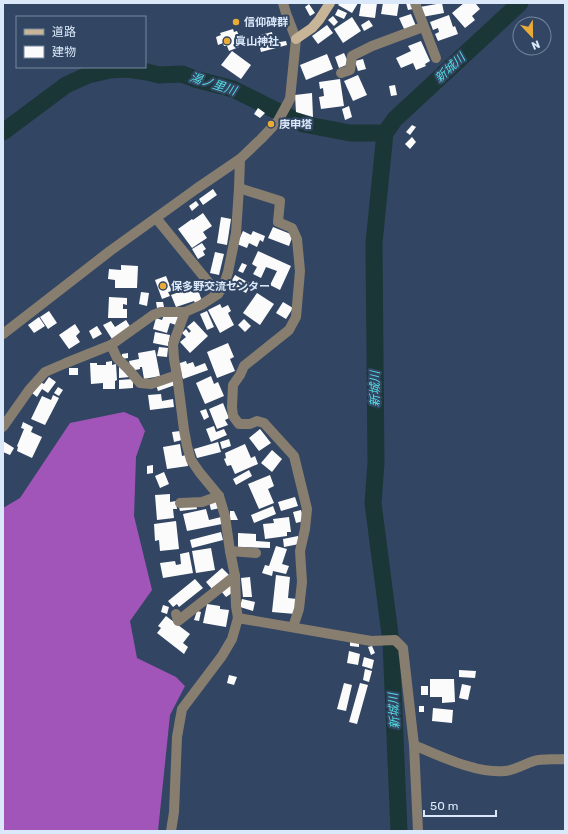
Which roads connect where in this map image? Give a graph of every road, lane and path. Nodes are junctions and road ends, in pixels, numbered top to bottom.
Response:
1 (283, 3) edge
2 (330, 3) edge
3 (415, 3) edge
4 (423, 27) junction
5 (296, 39) junction
6 (436, 58) dead end
7 (341, 73) dead end
8 (240, 159) junction
9 (239, 188) junction
10 (156, 218) junction
11 (218, 294) junction
12 (185, 312) junction
13 (3, 334) edge
14 (111, 345) junction
15 (178, 375) junction
16 (3, 428) edge
17 (219, 496) junction
18 (180, 503) dead end
19 (230, 551) junction
20 (256, 553) dead end
21 (235, 576) junction
22 (176, 614) dead end
23 (238, 618) junction
24 (293, 627) junction
25 (414, 745) junction
26 (565, 759) edge
27 (174, 800) junction
28 (167, 831) edge
29 (171, 831) edge
30 (418, 831) edge

1 - 5 street
2 - 5 main road
3 - 4 street
4 - 6 street
4 - 7 street
5 - 8 street
8 - 9 street
8 - 10 street
9 - 11 street
9 - 24 street
10 - 11 street
10 - 13 street
11 - 12 street
12 - 14 street
12 - 15 street
14 - 15 street
14 - 16 street
15 - 17 street
17 - 18 street
17 - 19 street
19 - 20 street
19 - 21 street
21 - 22 street
21 - 23 street
23 - 24 street
23 - 27 street
24 - 25 street
25 - 26 street
25 - 30 street
27 - 28 street
27 - 29 street

